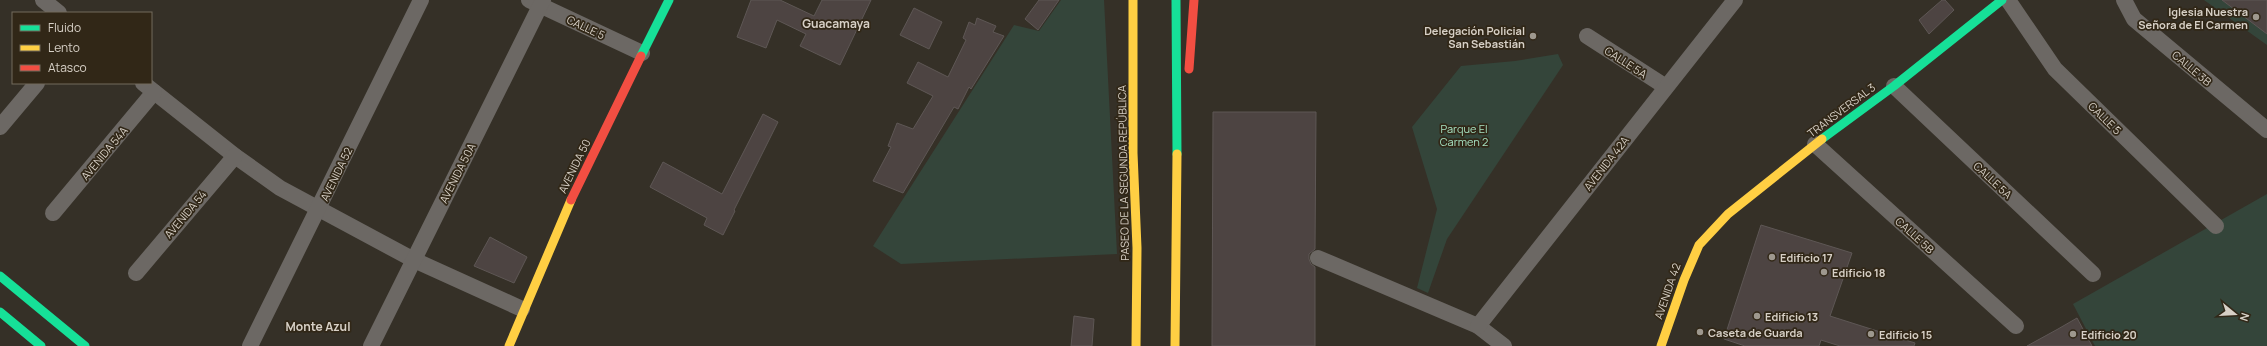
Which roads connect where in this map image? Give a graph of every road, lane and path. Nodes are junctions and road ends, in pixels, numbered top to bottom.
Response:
1 (43, 0) edge
2 (420, 0) edge
3 (669, 0) edge
4 (1123, 0) edge
5 (1133, 0) edge
6 (1176, 0) edge
7 (1194, 0) edge
8 (1735, 0) edge
9 (2002, 0) edge
10 (2008, 0) edge
11 (2124, 0) edge
12 (538, 2) edge
13 (58, 12) edge
14 (1587, 36) dead end
15 (642, 53) junction
16 (1188, 80) dead end
17 (36, 84) edge
18 (1894, 86) junction
19 (1666, 87) junction
20 (149, 88) edge
21 (1186, 95) dead end
22 (0, 127) edge
23 (2267, 130) edge
24 (1815, 144) junction
25 (1133, 153) junction
26 (235, 156) junction
27 (1177, 201) junction
28 (319, 209) junction
29 (53, 213) dead end
30 (2216, 226) dead end
31 (1698, 245) joint
32 (1318, 258) dead end
33 (414, 260) junction
34 (136, 273) dead end
35 (2093, 274) dead end
36 (0, 276) edge
37 (522, 309) junction
38 (0, 312) edge
39 (1478, 326) junction
40 (2016, 326) dead end
41 (41, 346) edge
42 (85, 346) edge
43 (250, 346) edge
44 (371, 346) edge
45 (509, 346) edge
46 (1136, 346) edge
47 (1175, 346) edge
48 (1504, 346) edge
49 (1661, 346) edge

1 - 13 street
2 - 28 street, AVENIDA 52
3 - 15 main road, AVENIDA 50
4 - 25 main road
5 - 25 main road, PASEO DE LA SEGUNDA REPÚBLICA
6 - 27 main road
7 - 16 main road
8 - 19 street, AVENIDA 42A
9 - 18 main road, TRANSVERSAL 3
10 - 30 street, CALLE 5
11 - 23 street, CALLE 3B
12 - 15 street, CALLE 5
12 - 33 street, AVENIDA 50A
14 - 19 street, CALLE 5A
15 - 37 main road, AVENIDA 50
17 - 22 street
18 - 24 main road, TRANSVERSAL 3
18 - 35 street, CALLE 5A
19 - 39 street, AVENIDA 42A
20 - 26 street
20 - 29 street, AVENIDA 54A
21 - 27 main road
24 - 31 main road, TRANSVERSAL 3
24 - 40 street, CALLE 5B
25 - 46 main road, PASEO DE LA SEGUNDA REPÚBLICA
26 - 28 street
26 - 34 street, AVENIDA 54
27 - 47 main road
28 - 33 street
28 - 43 street, AVENIDA 52
31 - 49 main road, AVENIDA 42
32 - 39 street
33 - 37 street
33 - 44 street, AVENIDA 50A
36 - 42 main road
37 - 45 main road, AVENIDA 50
38 - 41 main road
39 - 48 street

